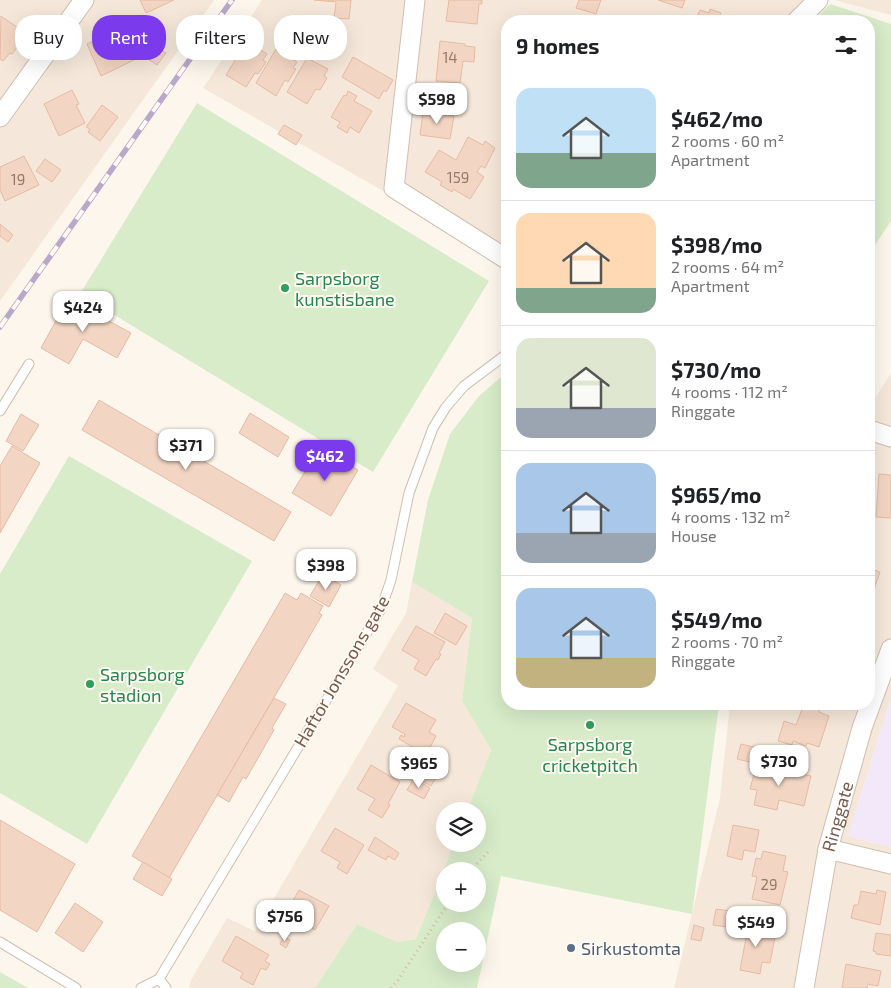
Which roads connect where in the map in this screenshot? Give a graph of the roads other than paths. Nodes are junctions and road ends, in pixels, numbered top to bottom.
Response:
1 (84, 0) edge
2 (415, 0) edge
3 (818, 0) edge
4 (804, 15) edge
5 (0, 117) edge
6 (501, 256) edge
7 (501, 358) edge
8 (29, 364) dead end
9 (0, 411) edge
10 (875, 432) edge
11 (891, 437) edge
12 (891, 649) edge
13 (875, 693) edge
14 (869, 710) edge
15 (828, 849) junction
16 (891, 864) edge
17 (0, 942) edge
18 (159, 979) junction
19 (76, 988) edge
20 (141, 988) edge
21 (166, 988) edge
22 (804, 988) edge

1 - 5 street
2 - 6 street
3 - 4 street
7 - 18 lane, Haftor Jonssons gate
8 - 9 lane
10 - 11 street
12 - 13 street, Ringgate
14 - 15 street, Ringgate
15 - 16 street
15 - 22 street, Ringgate
17 - 19 lane
18 - 20 lane
18 - 21 lane

